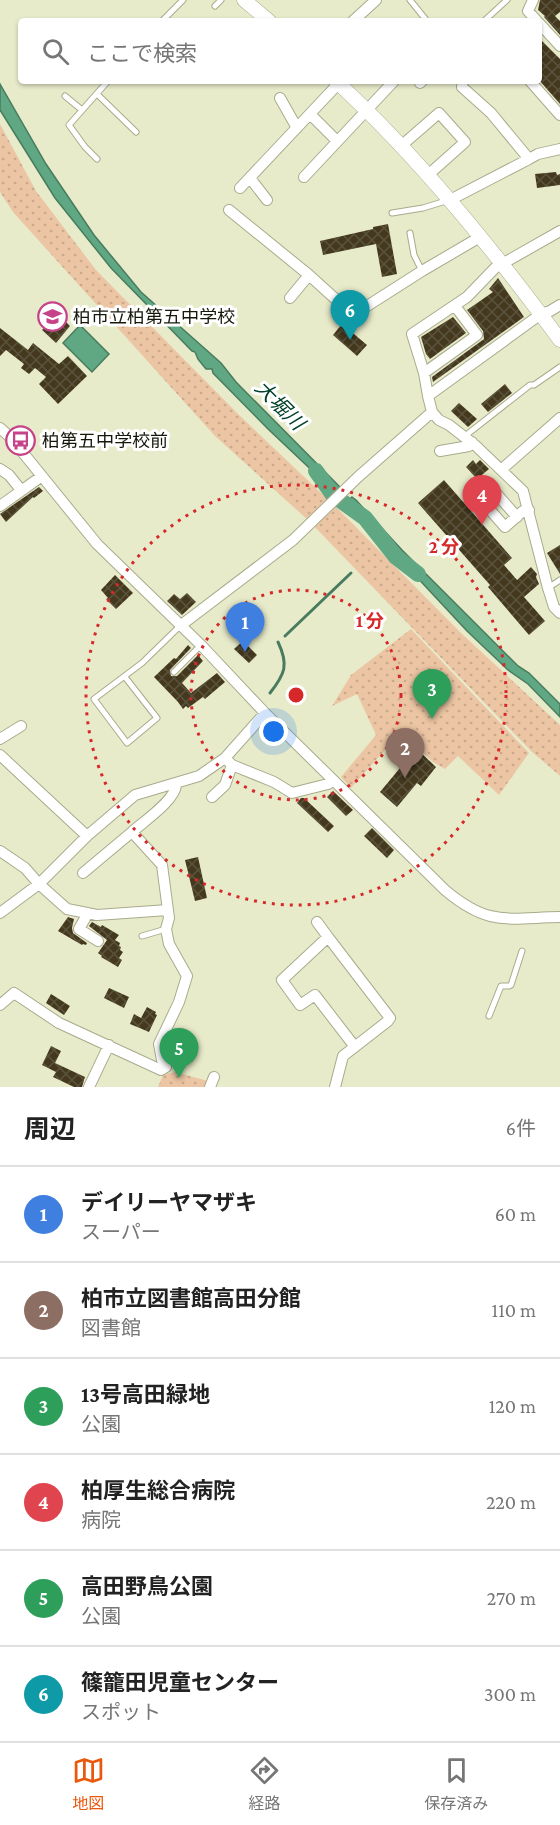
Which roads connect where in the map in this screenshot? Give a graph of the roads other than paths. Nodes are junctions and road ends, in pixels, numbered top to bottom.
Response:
1 (183, 0) edge
2 (221, 0) edge
3 (244, 0) edge
4 (376, 0) edge
5 (410, 0) edge
6 (507, 0) edge
7 (215, 6) dead end
8 (165, 18) edge
9 (265, 18) edge
10 (356, 18) edge
11 (425, 18) edge
12 (487, 18) edge
13 (542, 26) edge
14 (560, 46) edge
15 (105, 84) edge
16 (336, 84) edge
17 (340, 84) edge
18 (391, 84) edge
19 (462, 84) edge
20 (533, 84) edge
21 (97, 94) junction
22 (65, 96) dead end
23 (280, 98) dead end
24 (82, 110) junction
25 (367, 112) junction
26 (310, 114) junction
27 (560, 115) edge
28 (297, 128) junction
29 (136, 132) dead end
30 (337, 141) junction
31 (401, 146) junction
32 (560, 149) edge
33 (97, 159) dead end
34 (529, 159) junction
35 (428, 175) junction
36 (304, 177) dead end
37 (250, 178) junction
38 (240, 188) dead end
39 (267, 200) dead end
40 (450, 200) junction
41 (229, 210) dead end
42 (392, 213) dead end
43 (560, 231) edge
44 (410, 233) dead end
45 (480, 237) junction
46 (501, 264) junction
47 (422, 270) junction
48 (309, 275) junction
49 (290, 298) dead end
50 (560, 305) edge
51 (455, 306) junction
52 (541, 314) junction
53 (560, 340) edge
54 (560, 367) edge
55 (424, 373) junction
56 (428, 396) junction
57 (432, 412) junction
58 (560, 418) edge
59 (0, 428) edge
60 (6, 439) edge
61 (468, 440) junction
62 (440, 451) dead end
63 (0, 469) edge
64 (502, 469) junction
65 (42, 476) junction
66 (21, 490) junction
67 (0, 506) edge
68 (529, 510) junction
69 (517, 517) dead end
70 (560, 580) edge
71 (548, 588) junction
72 (560, 613) edge
73 (180, 626) junction
74 (201, 645) junction
75 (174, 672) dead end
76 (125, 677) junction
77 (265, 713) junction
78 (21, 726) dead end
79 (0, 740) edge
80 (0, 756) edge
81 (228, 761) junction
82 (333, 780) junction
83 (176, 784) junction
84 (212, 797) dead end
85 (132, 832) junction
86 (87, 836) junction
87 (0, 850) edge
88 (83, 873) dead end
89 (39, 884) junction
90 (168, 910) junction
91 (0, 913) edge
92 (88, 913) junction
93 (560, 917) edge
94 (317, 922) dead end
95 (166, 929) junction
96 (142, 936) dead end
97 (328, 937) junction
98 (98, 941) dead end
99 (522, 951) dead end
100 (0, 1005) edge
101 (489, 1016) dead end
102 (109, 1045) junction
103 (355, 1047) junction
104 (89, 1087) edge
105 (335, 1087) edge

1 - 8 lane
2 - 7 lane
3 - 9 street
4 - 10 street
5 - 11 lane
6 - 12 lane
13 - 14 street
15 - 21 lane
16 - 26 street
17 - 25 street
18 - 25 street
19 - 34 street
20 - 27 street
21 - 24 lane
21 - 29 lane
22 - 24 lane
23 - 28 street
24 - 33 lane
25 - 30 street
25 - 31 street
26 - 28 street
26 - 30 street
28 - 37 street
30 - 36 street
31 - 35 street
31 - 35 street
32 - 34 street
34 - 40 street
35 - 40 street
37 - 38 street
37 - 39 street
40 - 42 lane
40 - 45 street
41 - 48 street
43 - 46 street
44 - 47 lane
45 - 46 street
45 - 47 street
46 - 51 street
46 - 52 street
47 - 48 street
48 - 49 street
50 - 52 street
51 - 55 street
51 - 55 street
52 - 53 street
52 - 56 street
54 - 61 lane
55 - 56 street
56 - 57 street
57 - 61 street
57 - 73 street
58 - 64 street
59 - 60 street
60 - 65 street
61 - 62 street
61 - 64 street
63 - 66 street
64 - 68 street
65 - 66 street
65 - 73 street
66 - 67 street
68 - 69 street
68 - 71 street
70 - 71 lane
71 - 72 street
73 - 74 street
73 - 76 lane
74 - 75 lane
74 - 77 street
76 - 76 lane
77 - 81 street
77 - 82 street
78 - 79 street
80 - 86 street
81 - 82 street
81 - 83 street
81 - 84 street
82 - 93 street
83 - 85 street
83 - 86 street
85 - 88 street
85 - 90 street
86 - 89 street
87 - 89 street
89 - 91 street
89 - 92 street
90 - 92 street
90 - 95 street
92 - 98 street
94 - 97 street
95 - 96 lane
95 - 102 street
97 - 103 street
97 - 103 street
99 - 101 lane
100 - 102 street
102 - 104 street
103 - 105 street

